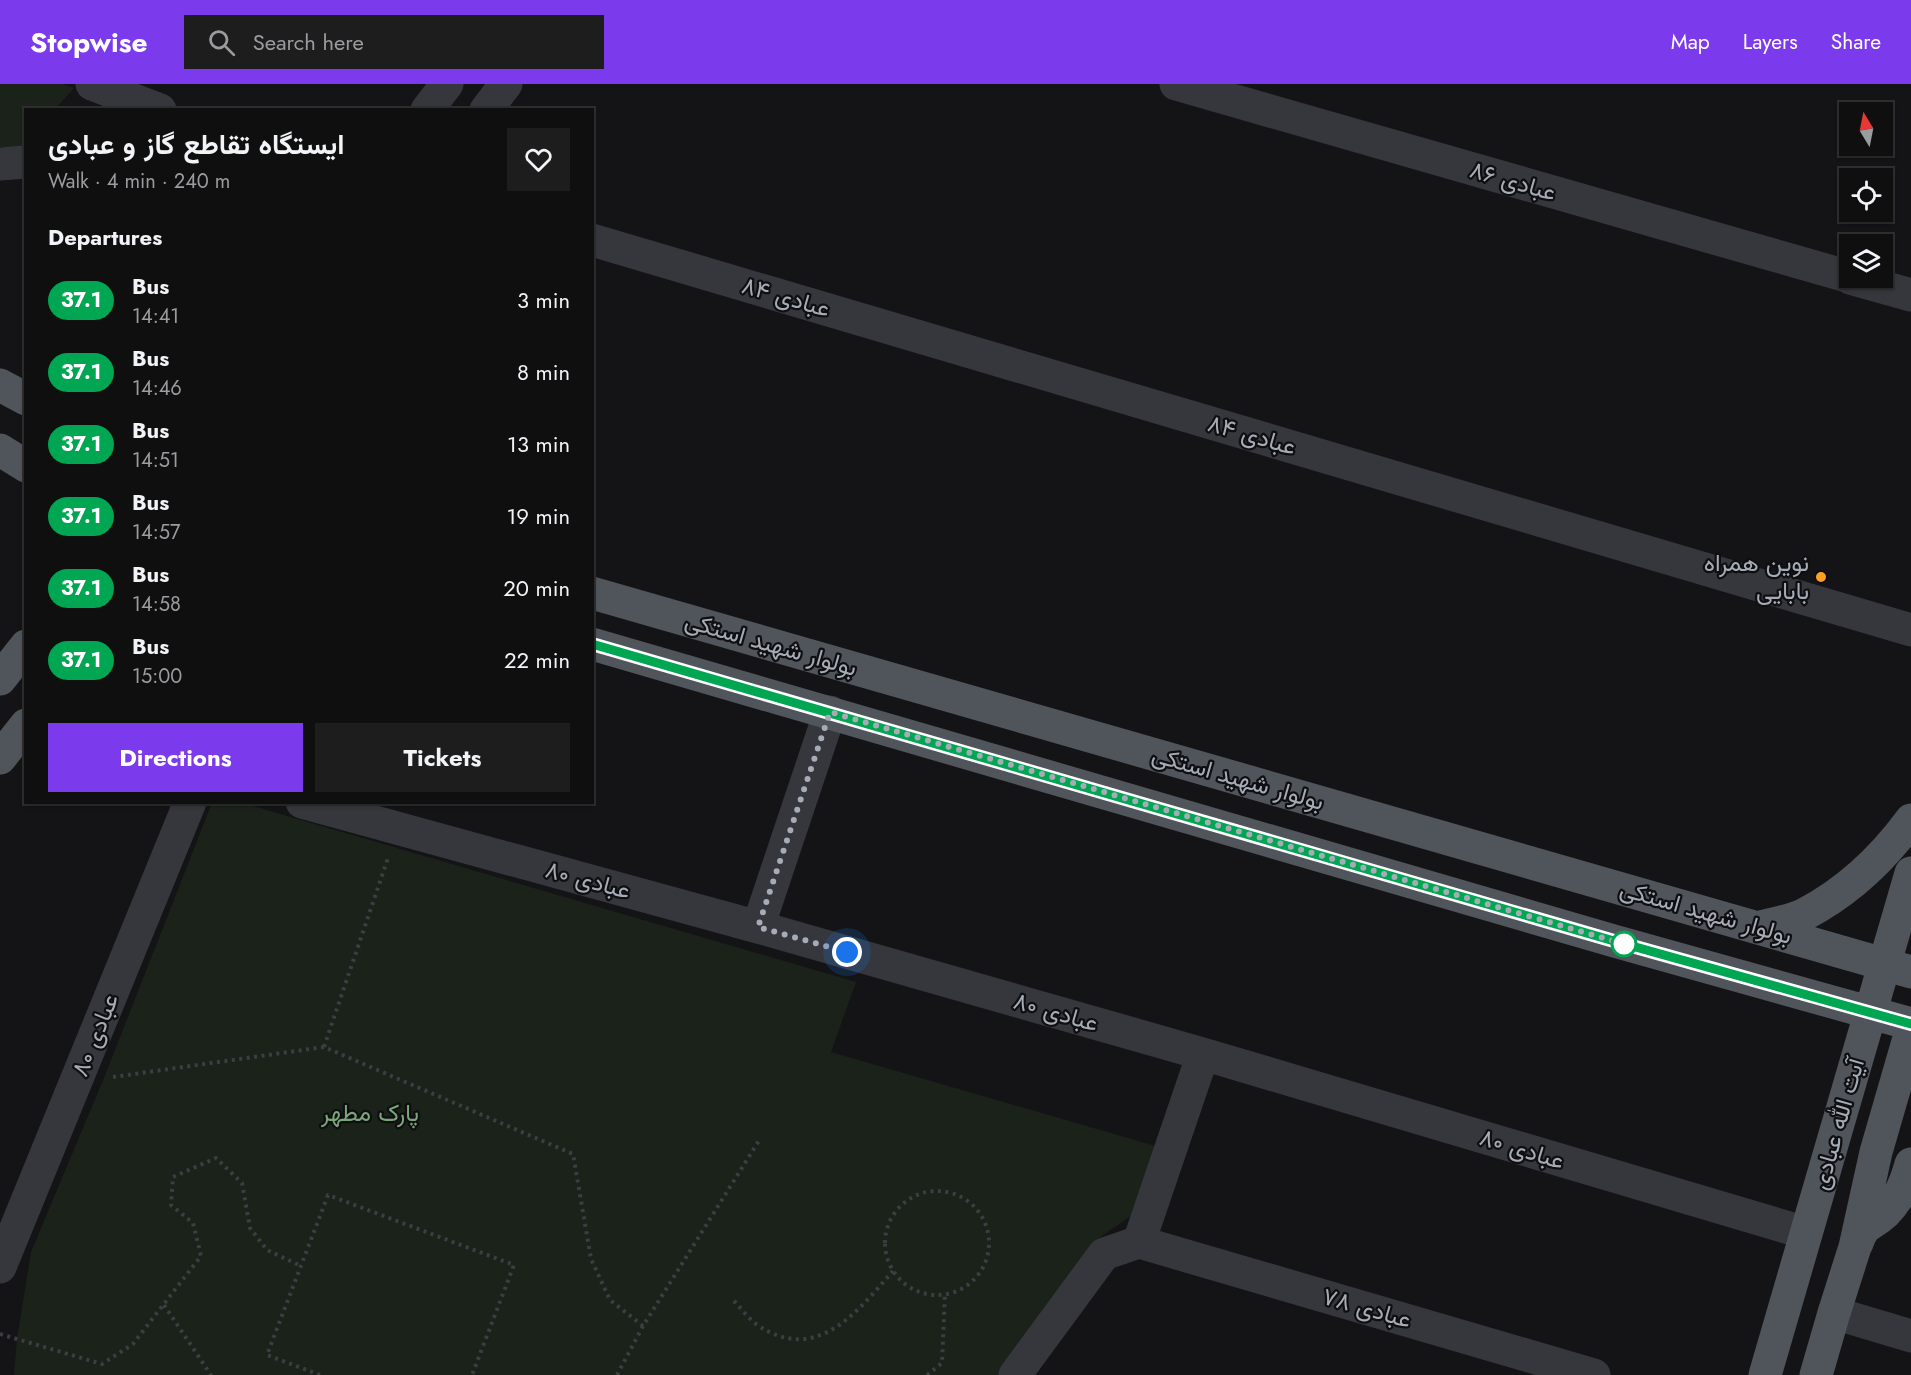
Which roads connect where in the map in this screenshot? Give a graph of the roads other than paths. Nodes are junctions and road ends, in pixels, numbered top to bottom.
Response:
1 (92, 84) edge
2 (447, 84) edge
3 (506, 84) edge
4 (1176, 84) edge
5 (144, 101) edge
6 (429, 108) edge
7 (488, 108) edge
8 (24, 162) edge
9 (0, 164) edge
10 (594, 241) edge
11 (1839, 274) edge
12 (1887, 288) edge
13 (1911, 295) edge
14 (0, 385) edge
15 (24, 398) edge
16 (0, 450) edge
17 (24, 465) edge
18 (594, 594) edge
19 (1911, 630) edge
20 (594, 645) edge
21 (24, 649) edge
22 (0, 679) edge
23 (830, 712) junction
24 (24, 728) edge
25 (0, 758) edge
26 (189, 804) edge
27 (309, 804) edge
28 (1911, 820) edge
29 (1911, 873) edge
30 (758, 927) junction
31 (1761, 927) junction
32 (1898, 968) edge
33 (1870, 1012) junction
34 (1911, 1024) edge
35 (1911, 1031) edge
36 (1203, 1054) junction
37 (1911, 1164) edge
38 (1806, 1233) junction
39 (1139, 1242) junction
40 (1855, 1247) junction
41 (0, 1267) edge
42 (1834, 1313) junction
43 (1911, 1336) edge
44 (1015, 1375) edge
45 (1594, 1375) edge
46 (1765, 1375) edge
47 (1816, 1375) edge

1 - 5 street
2 - 6 street
3 - 7 street
4 - 11 street, عبادی ۸۶
8 - 9 street
10 - 19 street, عبادی ۸۴
12 - 13 street, عبادی ۸۶
14 - 15 main road
16 - 17 main road
18 - 31 main road, بولوار شهید استکی
20 - 23 main road, بولوار شهید استکی
21 - 22 main road
23 - 30 street
23 - 33 main road, بولوار شهید استکی
24 - 25 main road
26 - 41 street, عبادی ۸۰
27 - 30 street, عبادی ۸۰
28 - 31 main road
29 - 32 main road, آیت الله عبادی
30 - 36 street, عبادی ۸۰
31 - 32 main road, بولوار شهید استکی
32 - 33 main road, آیت الله عبادی
33 - 34 main road, بولوار شهید استکی
33 - 38 main road, آیت الله عبادی
35 - 40 main road, آیت الله عبادی
36 - 38 street, عبادی ۸۰
36 - 39 street
37 - 40 main road
38 - 46 main road, آیت الله عبادی
39 - 44 street
39 - 45 street, عبادی ۷۸
40 - 42 main road, آیت الله عبادی
42 - 43 street
42 - 47 main road, آیت الله عبادی

